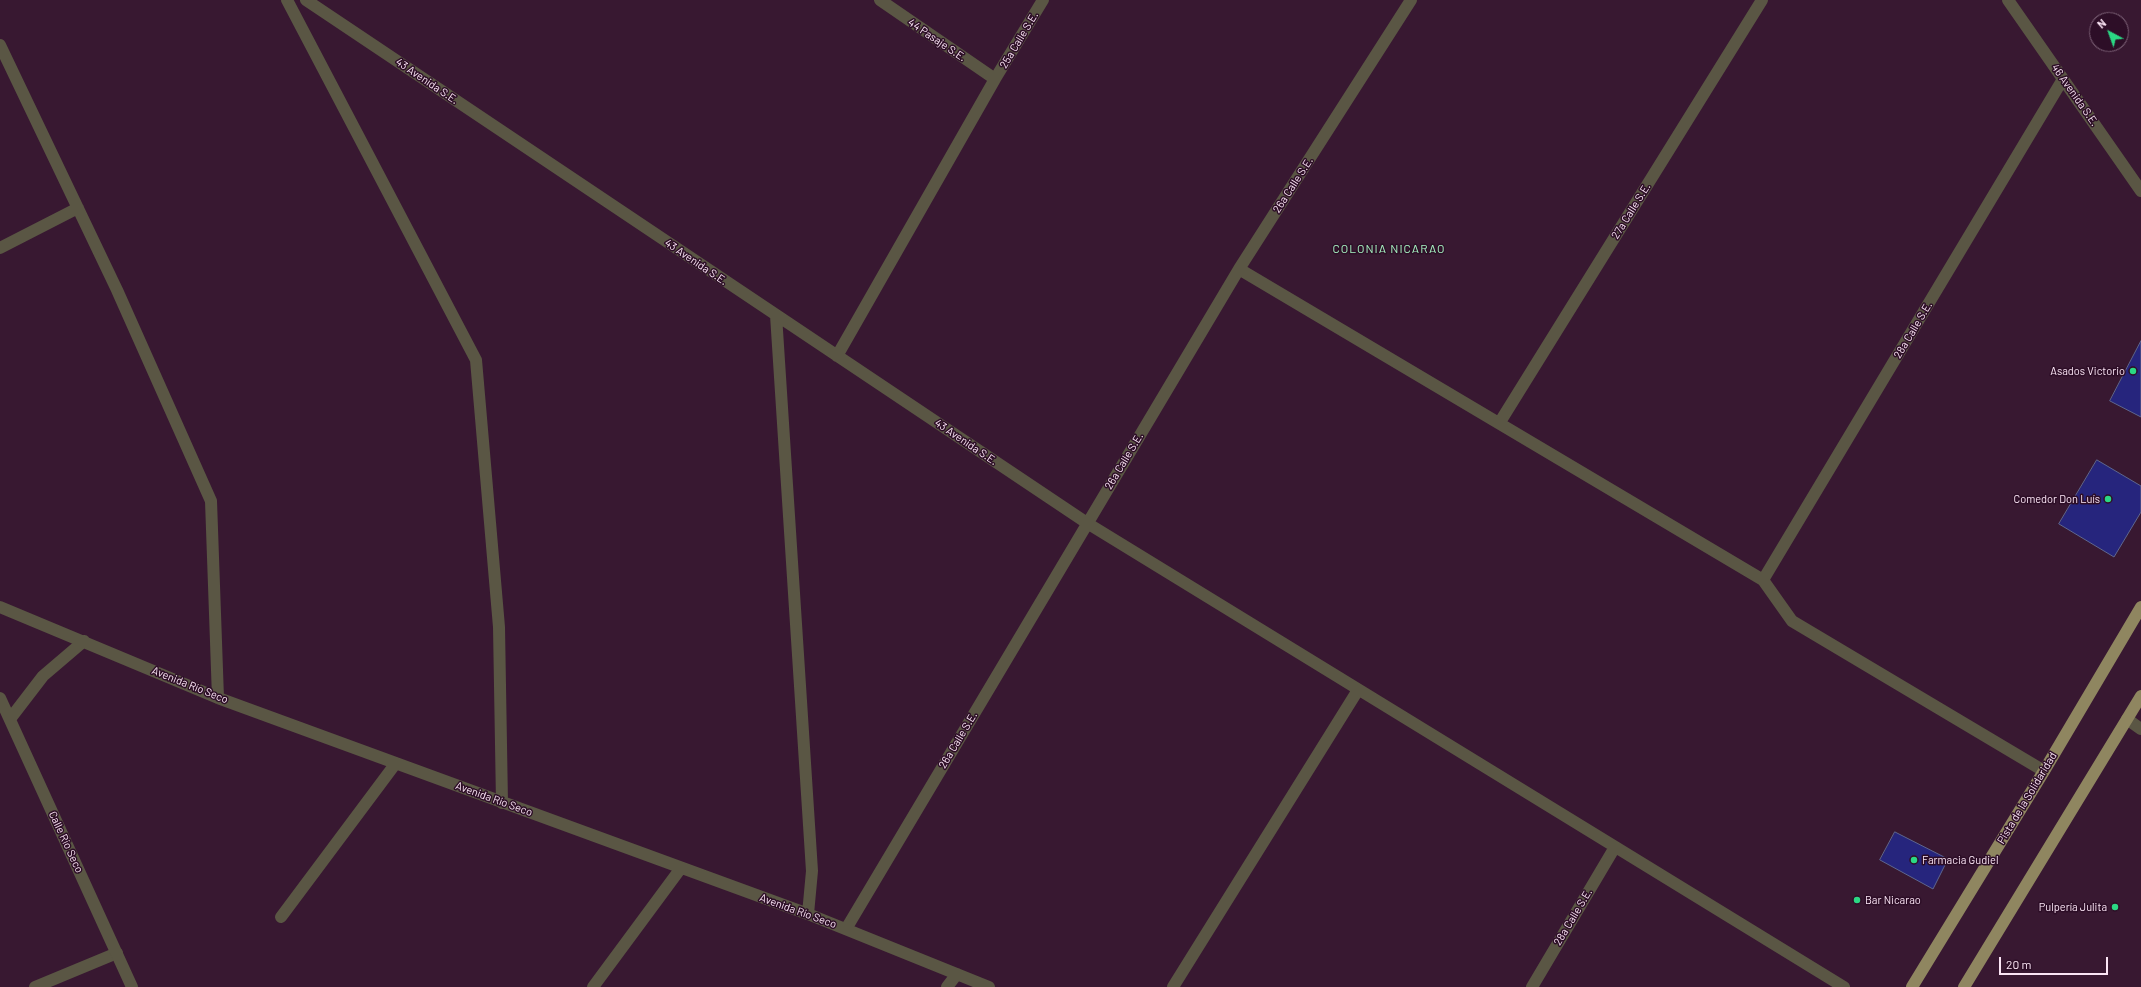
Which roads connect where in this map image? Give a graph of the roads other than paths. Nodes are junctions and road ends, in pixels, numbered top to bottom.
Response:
1 (287, 0) edge
2 (306, 0) edge
3 (880, 0) edge
4 (1043, 0) edge
5 (1410, 0) edge
6 (1762, 0) edge
7 (2011, 1) edge
8 (0, 45) edge
9 (995, 79) junction
10 (2063, 79) junction
11 (2141, 191) edge
12 (78, 208) junction
13 (0, 248) edge
14 (1239, 269) junction
15 (776, 315) junction
16 (837, 356) junction
17 (1500, 422) junction
18 (1087, 523) junction
19 (1763, 580) junction
20 (0, 606) edge
21 (2141, 607) edge
22 (84, 641) junction
23 (1358, 690) junction
24 (2141, 696) edge
25 (0, 698) edge
26 (218, 698) junction
27 (10, 719) junction
28 (2127, 719) junction
29 (2141, 729) edge
30 (396, 763) junction
31 (2044, 771) junction
32 (502, 802) junction
33 (1615, 847) junction
34 (681, 868) junction
35 (808, 914) junction
36 (281, 917) dead end
37 (846, 929) junction
38 (117, 953) junction
39 (957, 974) junction
40 (35, 987) edge
41 (132, 987) edge
42 (593, 987) edge
43 (947, 987) edge
44 (989, 987) edge
45 (1173, 987) edge
46 (1532, 987) edge
47 (1844, 987) edge
48 (1912, 987) edge
49 (1964, 987) edge

1 - 32 street
2 - 15 street, 43 Avenida S.E.
3 - 9 street, 44 Pasaje S.E.
4 - 9 street, 25a Calle S.E.
5 - 14 street, 26a Calle S.E.
6 - 17 street, 27a Calle S.E.
7 - 10 street, 46 Avenida S.E.
8 - 12 street
9 - 16 street, 25a Calle S.E.
10 - 11 street, 46 Avenida S.E.
10 - 19 street, 28a Calle S.E.
12 - 13 street
12 - 26 street
14 - 17 street
14 - 18 street, 26a Calle S.E.
15 - 16 street, 43 Avenida S.E.
15 - 35 street
16 - 18 street, 43 Avenida S.E.
17 - 19 street
18 - 23 street, 43 Avenida S.E.
18 - 37 street, 26a Calle S.E.
19 - 31 street
20 - 22 street, Avenida Río Seco
21 - 31 main road, Pista de la Solidaridad
22 - 26 street, Avenida Río Seco
22 - 27 street
23 - 33 street, 43 Avenida S.E.
23 - 45 street
24 - 28 main road
25 - 27 street, Calle Río Seco
26 - 30 street, Avenida Río Seco
27 - 38 street, Calle Río Seco
28 - 29 street
28 - 49 main road
30 - 32 street, Avenida Río Seco
30 - 36 street
31 - 48 main road, Pista de la Solidaridad
32 - 34 street, Avenida Río Seco
33 - 46 street, 28a Calle S.E.
33 - 47 street, 43 Avenida S.E.
34 - 35 street, Avenida Río Seco
34 - 42 street
35 - 37 street, Avenida Río Seco
37 - 39 street, Avenida Río Seco
38 - 40 street
38 - 41 street, Calle Río Seco
39 - 43 street
39 - 44 street, Avenida Río Seco

